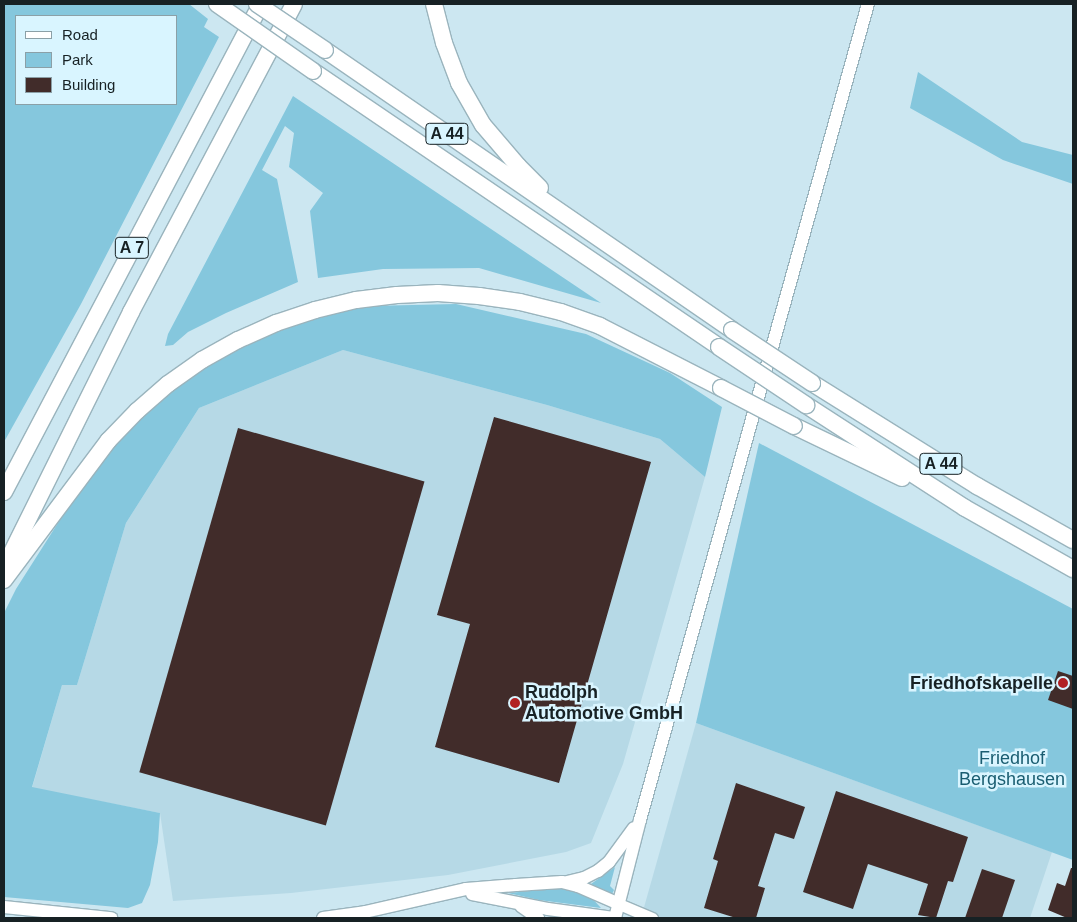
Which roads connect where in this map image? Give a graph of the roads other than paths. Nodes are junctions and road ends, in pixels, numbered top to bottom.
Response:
1 (216, 4) edge
2 (259, 4) edge
3 (294, 4) edge
4 (434, 4) edge
5 (868, 4) edge
6 (570, 218) junction
7 (4, 492) edge
8 (965, 508) junction
9 (1073, 540) edge
10 (4, 568) edge
11 (1073, 569) edge
12 (4, 580) edge
13 (640, 820) junction
14 (562, 882) junction
15 (445, 894) junction
16 (512, 902) junction
17 (619, 904) junction
18 (4, 907) edge
19 (111, 918) edge
20 (323, 918) edge
21 (538, 918) edge
22 (616, 918) edge
23 (652, 918) edge

1 - 8 highway, bridge
2 - 6 highway, A 44, bridge
2 - 7 highway, A 7
3 - 10 highway, A 7
4 - 6 highway
5 - 13 main road
6 - 9 highway, A 44, bridge
8 - 11 highway
8 - 12 highway, bridge
13 - 14 main road
13 - 17 main road
14 - 15 main road
14 - 17 main road
15 - 16 main road
15 - 20 main road
16 - 21 main road
16 - 22 main road
17 - 22 main road
17 - 23 street
18 - 19 main road

